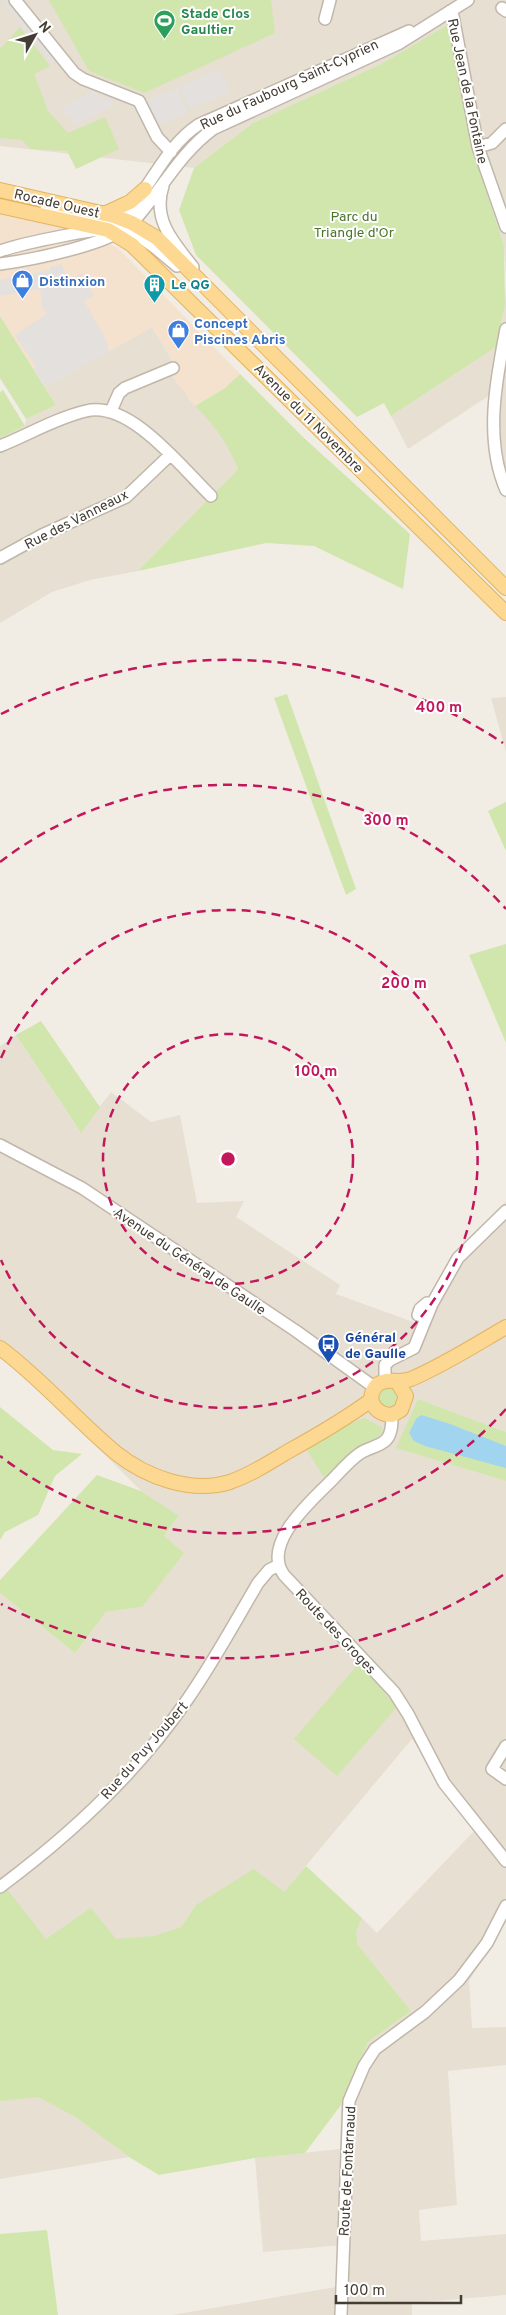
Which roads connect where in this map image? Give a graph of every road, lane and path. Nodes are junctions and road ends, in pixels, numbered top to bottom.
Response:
1 (15, 0) edge
2 (330, 0) edge
3 (468, 0) edge
4 (450, 11) junction
5 (325, 19) dead end
6 (425, 25) junction
7 (506, 129) edge
8 (478, 147) junction
9 (171, 152) junction
10 (165, 182) junction
11 (144, 189) junction
12 (0, 190) edge
13 (6, 207) edge
14 (117, 224) junction
15 (506, 227) edge
16 (0, 251) edge
17 (0, 264) edge
18 (217, 297) junction
19 (505, 336) edge
20 (173, 368) dead end
21 (501, 400) edge
22 (111, 411) junction
23 (0, 446) edge
24 (170, 455) junction
25 (502, 471) edge
26 (506, 490) edge
27 (212, 496) dead end
28 (0, 558) edge
29 (506, 588) edge
30 (506, 613) edge
31 (0, 1145) edge
32 (506, 1211) edge
33 (506, 1327) edge
34 (0, 1348) edge
35 (439, 1366) junction
36 (381, 1392) junction
37 (406, 1396) junction
38 (392, 1415) junction
39 (279, 1565) junction
40 (506, 1746) edge
41 (506, 1779) edge
42 (506, 1860) edge
43 (0, 1887) edge
44 (506, 1906) edge
45 (341, 2315) edge

1 - 9 street
2 - 5 street
3 - 4 street, Rue du Faubourg Saint-Cyprien
4 - 6 street, Rue du Faubourg Saint-Cyprien
4 - 8 street, Rue Jean de la Fontaine
6 - 9 street, Rue du Faubourg Saint-Cyprien
6 - 10 street, Rue du Faubourg Saint-Cyprien
7 - 8 street
8 - 15 street, Rue Jean de la Fontaine
9 - 11 street, Rue du Faubourg Saint-Cyprien
10 - 14 street, Rue du Faubourg Saint-Cyprien
10 - 18 street
11 - 14 street, Rue du Faubourg Saint-Cyprien
11 - 14 main road
12 - 14 main road, Rocade Ouest
13 - 14 main road, Rocade Ouest
14 - 16 street
14 - 17 street
14 - 18 main road, Avenue du 11 Novembre
14 - 30 main road, Avenue du 11 Novembre
18 - 29 main road, Avenue du 11 Novembre
19 - 21 street
20 - 22 street
21 - 25 street
22 - 23 street
22 - 24 street
24 - 27 street
24 - 28 street, Rue des Vanneaux
25 - 26 street
31 - 36 street, Avenue du Général de Gaulle
32 - 36 street
33 - 35 main road
34 - 36 main road
35 - 36 main road
35 - 37 main road
36 - 37 main road
36 - 38 main road
37 - 38 main road
38 - 39 street
39 - 42 street, Route des Groges
39 - 43 street, Rue du Puy Joubert
40 - 41 street
44 - 45 street, Route de Fontarnaud

